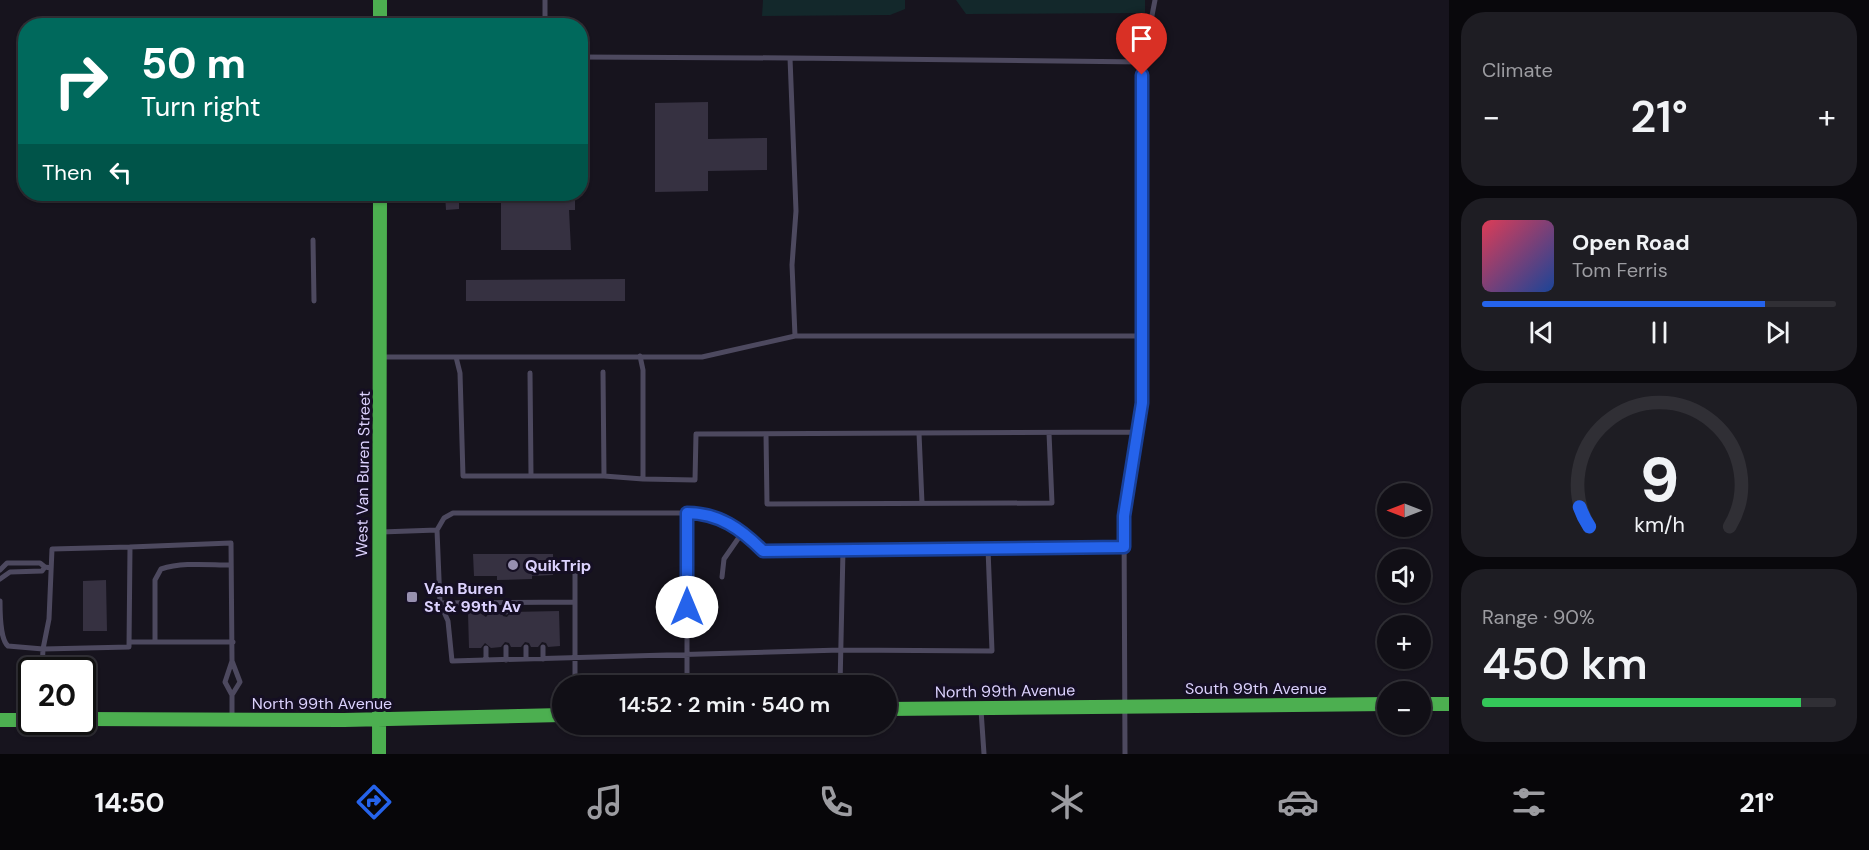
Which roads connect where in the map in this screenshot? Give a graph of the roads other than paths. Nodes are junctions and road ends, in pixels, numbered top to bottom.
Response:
1 (380, 0) edge
2 (544, 0) edge
3 (1155, 0) edge
4 (380, 18) edge
5 (545, 18) edge
6 (588, 57) edge
7 (790, 58) junction
8 (1143, 62) junction
9 (380, 201) edge
10 (313, 240) dead end
11 (314, 301) dead end
12 (795, 336) junction
13 (1142, 336) junction
14 (640, 356) junction
15 (381, 357) junction
16 (456, 357) junction
17 (603, 372) dead end
18 (530, 373) dead end
19 (1138, 432) junction
20 (919, 433) junction
21 (1049, 433) junction
22 (766, 434) junction
23 (531, 476) junction
24 (604, 476) junction
25 (643, 479) junction
26 (922, 503) junction
27 (687, 513) junction
28 (437, 530) junction
29 (379, 532) junction
30 (742, 533) junction
31 (130, 547) junction
32 (1124, 547) junction
33 (988, 549) junction
34 (843, 550) junction
35 (231, 565) junction
36 (48, 567) junction
37 (574, 569) dead end
38 (0, 570) edge
39 (722, 577) dead end
40 (0, 579) edge
41 (0, 601) edge
42 (506, 602) junction
43 (525, 602) junction
44 (542, 602) junction
45 (575, 602) junction
46 (440, 603) junction
47 (485, 603) junction
48 (485, 612) dead end
49 (506, 612) dead end
50 (525, 612) dead end
51 (542, 612) dead end
52 (129, 642) junction
53 (155, 642) junction
54 (233, 642) junction
55 (506, 647) dead end
56 (525, 647) dead end
57 (543, 647) dead end
58 (486, 648) dead end
59 (43, 650) junction
60 (841, 650) junction
61 (687, 654) junction
62 (43, 657) edge
63 (575, 658) junction
64 (525, 659) junction
65 (543, 659) junction
66 (486, 660) junction
67 (506, 660) junction
68 (232, 661) junction
69 (575, 675) edge
70 (687, 675) edge
71 (840, 675) edge
72 (232, 695) junction
73 (1377, 704) edge
74 (1431, 704) edge
75 (1449, 704) edge
76 (1124, 706) junction
77 (981, 708) junction
78 (897, 709) edge
79 (552, 715) edge
80 (96, 719) edge
81 (232, 719) junction
82 (379, 719) junction
83 (0, 720) edge
84 (18, 720) edge
85 (379, 754) edge
86 (984, 754) edge
87 (1125, 754) edge

1 - 4 main road
2 - 5 lane
3 - 8 lane
6 - 7 lane
7 - 8 lane
7 - 12 lane
8 - 13 lane
9 - 15 main road, West Van Buren Street
10 - 11 lane
12 - 13 lane
12 - 14 lane
13 - 19 lane
14 - 16 lane
14 - 25 lane
15 - 16 lane
15 - 29 main road, West Van Buren Street
16 - 23 lane
17 - 24 lane
18 - 23 lane
19 - 21 lane
19 - 32 lane
20 - 21 lane
20 - 22 lane
20 - 26 lane
21 - 26 lane
22 - 25 lane
22 - 26 lane
23 - 24 lane
24 - 25 lane
27 - 28 lane
27 - 30 lane
27 - 61 lane
28 - 29 lane
28 - 46 lane
29 - 82 main road, West Van Buren Street
30 - 34 lane
30 - 39 lane
31 - 35 lane
31 - 36 lane
31 - 52 lane
32 - 33 lane
32 - 76 lane
33 - 34 lane
33 - 60 lane
34 - 60 lane
35 - 53 lane
35 - 54 lane
36 - 38 lane
36 - 40 lane
36 - 59 lane
37 - 45 lane
41 - 59 lane
42 - 43 lane
42 - 47 lane
42 - 49 lane
43 - 44 lane
43 - 50 lane
44 - 45 lane
44 - 51 lane
45 - 63 lane
46 - 47 lane
46 - 66 lane
47 - 48 lane
52 - 53 lane
52 - 59 lane
53 - 54 lane
54 - 68 lane
55 - 67 lane
56 - 64 lane
57 - 65 lane
58 - 66 lane
59 - 62 lane
60 - 61 lane
60 - 71 lane
61 - 63 lane
61 - 70 lane
63 - 65 lane
63 - 69 lane
64 - 65 lane
64 - 67 lane
66 - 67 lane
68 - 72 lane
68 - 72 lane
72 - 81 lane
73 - 76 main road, South 99th Avenue
74 - 75 main road
76 - 77 main road, North 99th Avenue
76 - 87 lane
77 - 78 main road, North 99th Avenue
77 - 86 lane
79 - 82 main road, North 99th Avenue
80 - 81 main road, North 99th Avenue
81 - 82 main road, North 99th Avenue
82 - 85 main road, West Van Buren Street
83 - 84 main road

